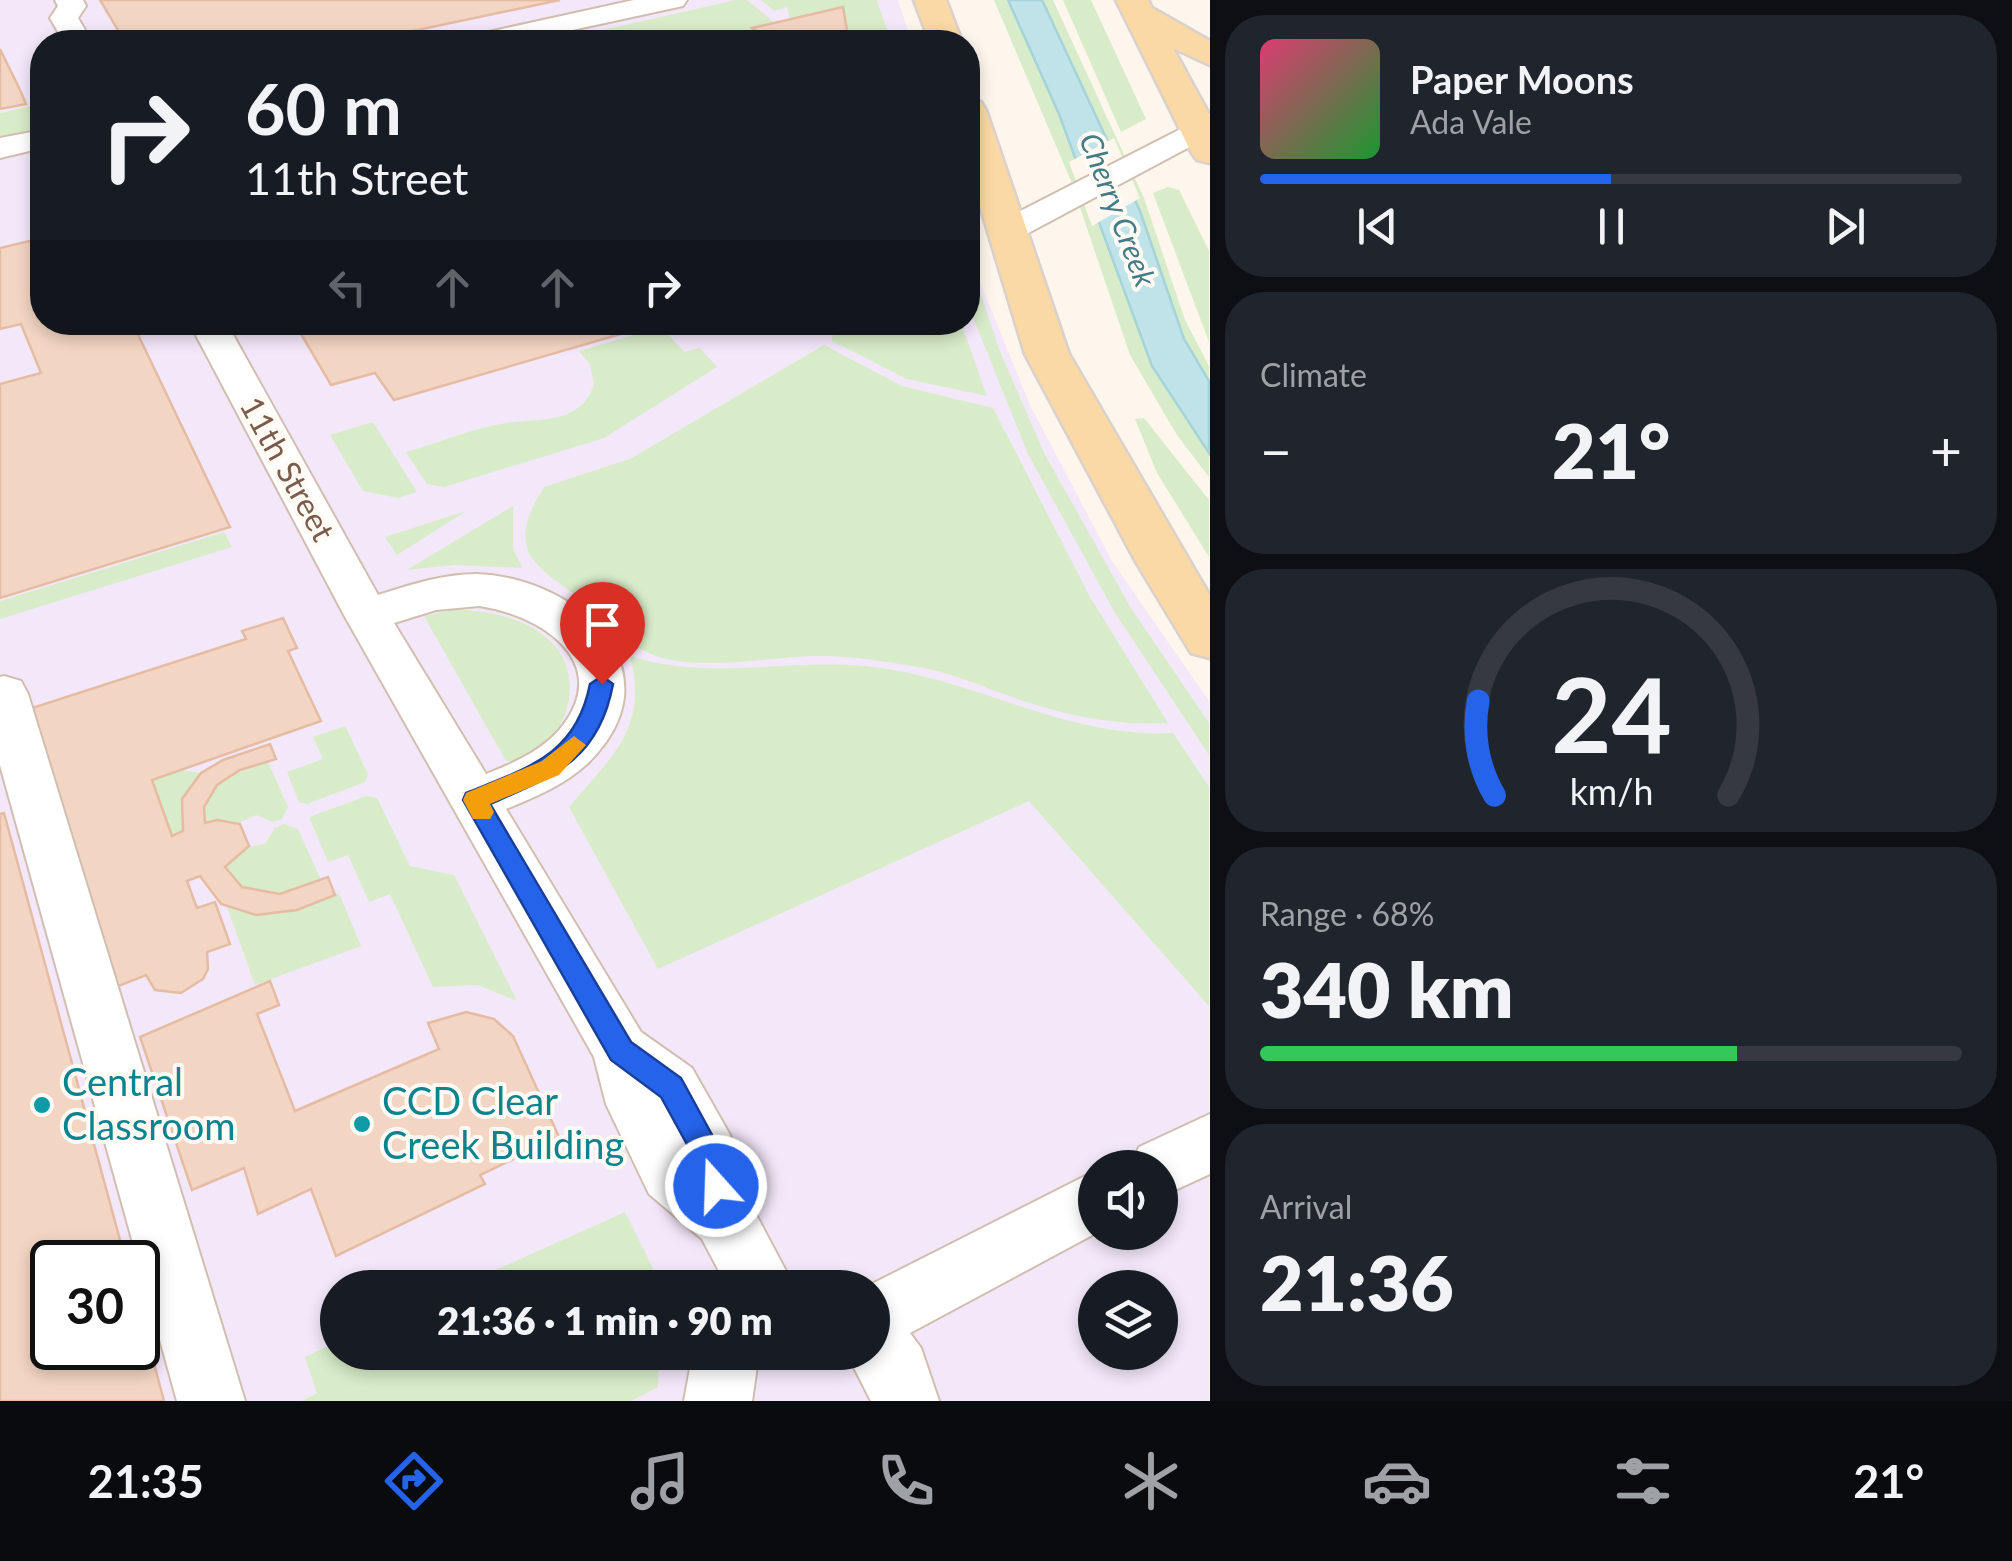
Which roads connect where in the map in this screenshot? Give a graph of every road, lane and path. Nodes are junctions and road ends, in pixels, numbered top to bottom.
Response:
1 (68, 0) edge
2 (673, 0) edge
3 (930, 0) edge
4 (1135, 7) edge
5 (71, 30) edge
6 (535, 30) edge
7 (941, 30) edge
8 (1210, 55) edge
9 (1205, 135) edge
10 (30, 142) edge
11 (0, 148) edge
12 (980, 151) edge
13 (1004, 232) junction
14 (215, 335) edge
15 (367, 615) junction
16 (1210, 639) edge
17 (4, 694) dead end
18 (475, 800) junction
19 (1210, 1142) edge
20 (1178, 1159) edge
21 (1078, 1210) edge
22 (753, 1270) edge
23 (890, 1309) edge
24 (890, 1362) edge
25 (721, 1370) edge
26 (211, 1401) edge
27 (718, 1401) edge
28 (904, 1401) edge

1 - 5 street
2 - 6 street
3 - 7 main road
4 - 8 main road
4 - 9 main road
9 - 13 street
10 - 11 street
12 - 13 main road
13 - 16 main road
14 - 15 street, 11th Street
15 - 18 street, 11th Street
15 - 18 street
17 - 26 street
18 - 22 street, 11th Street
19 - 20 street
21 - 23 street
24 - 28 street
25 - 27 street

